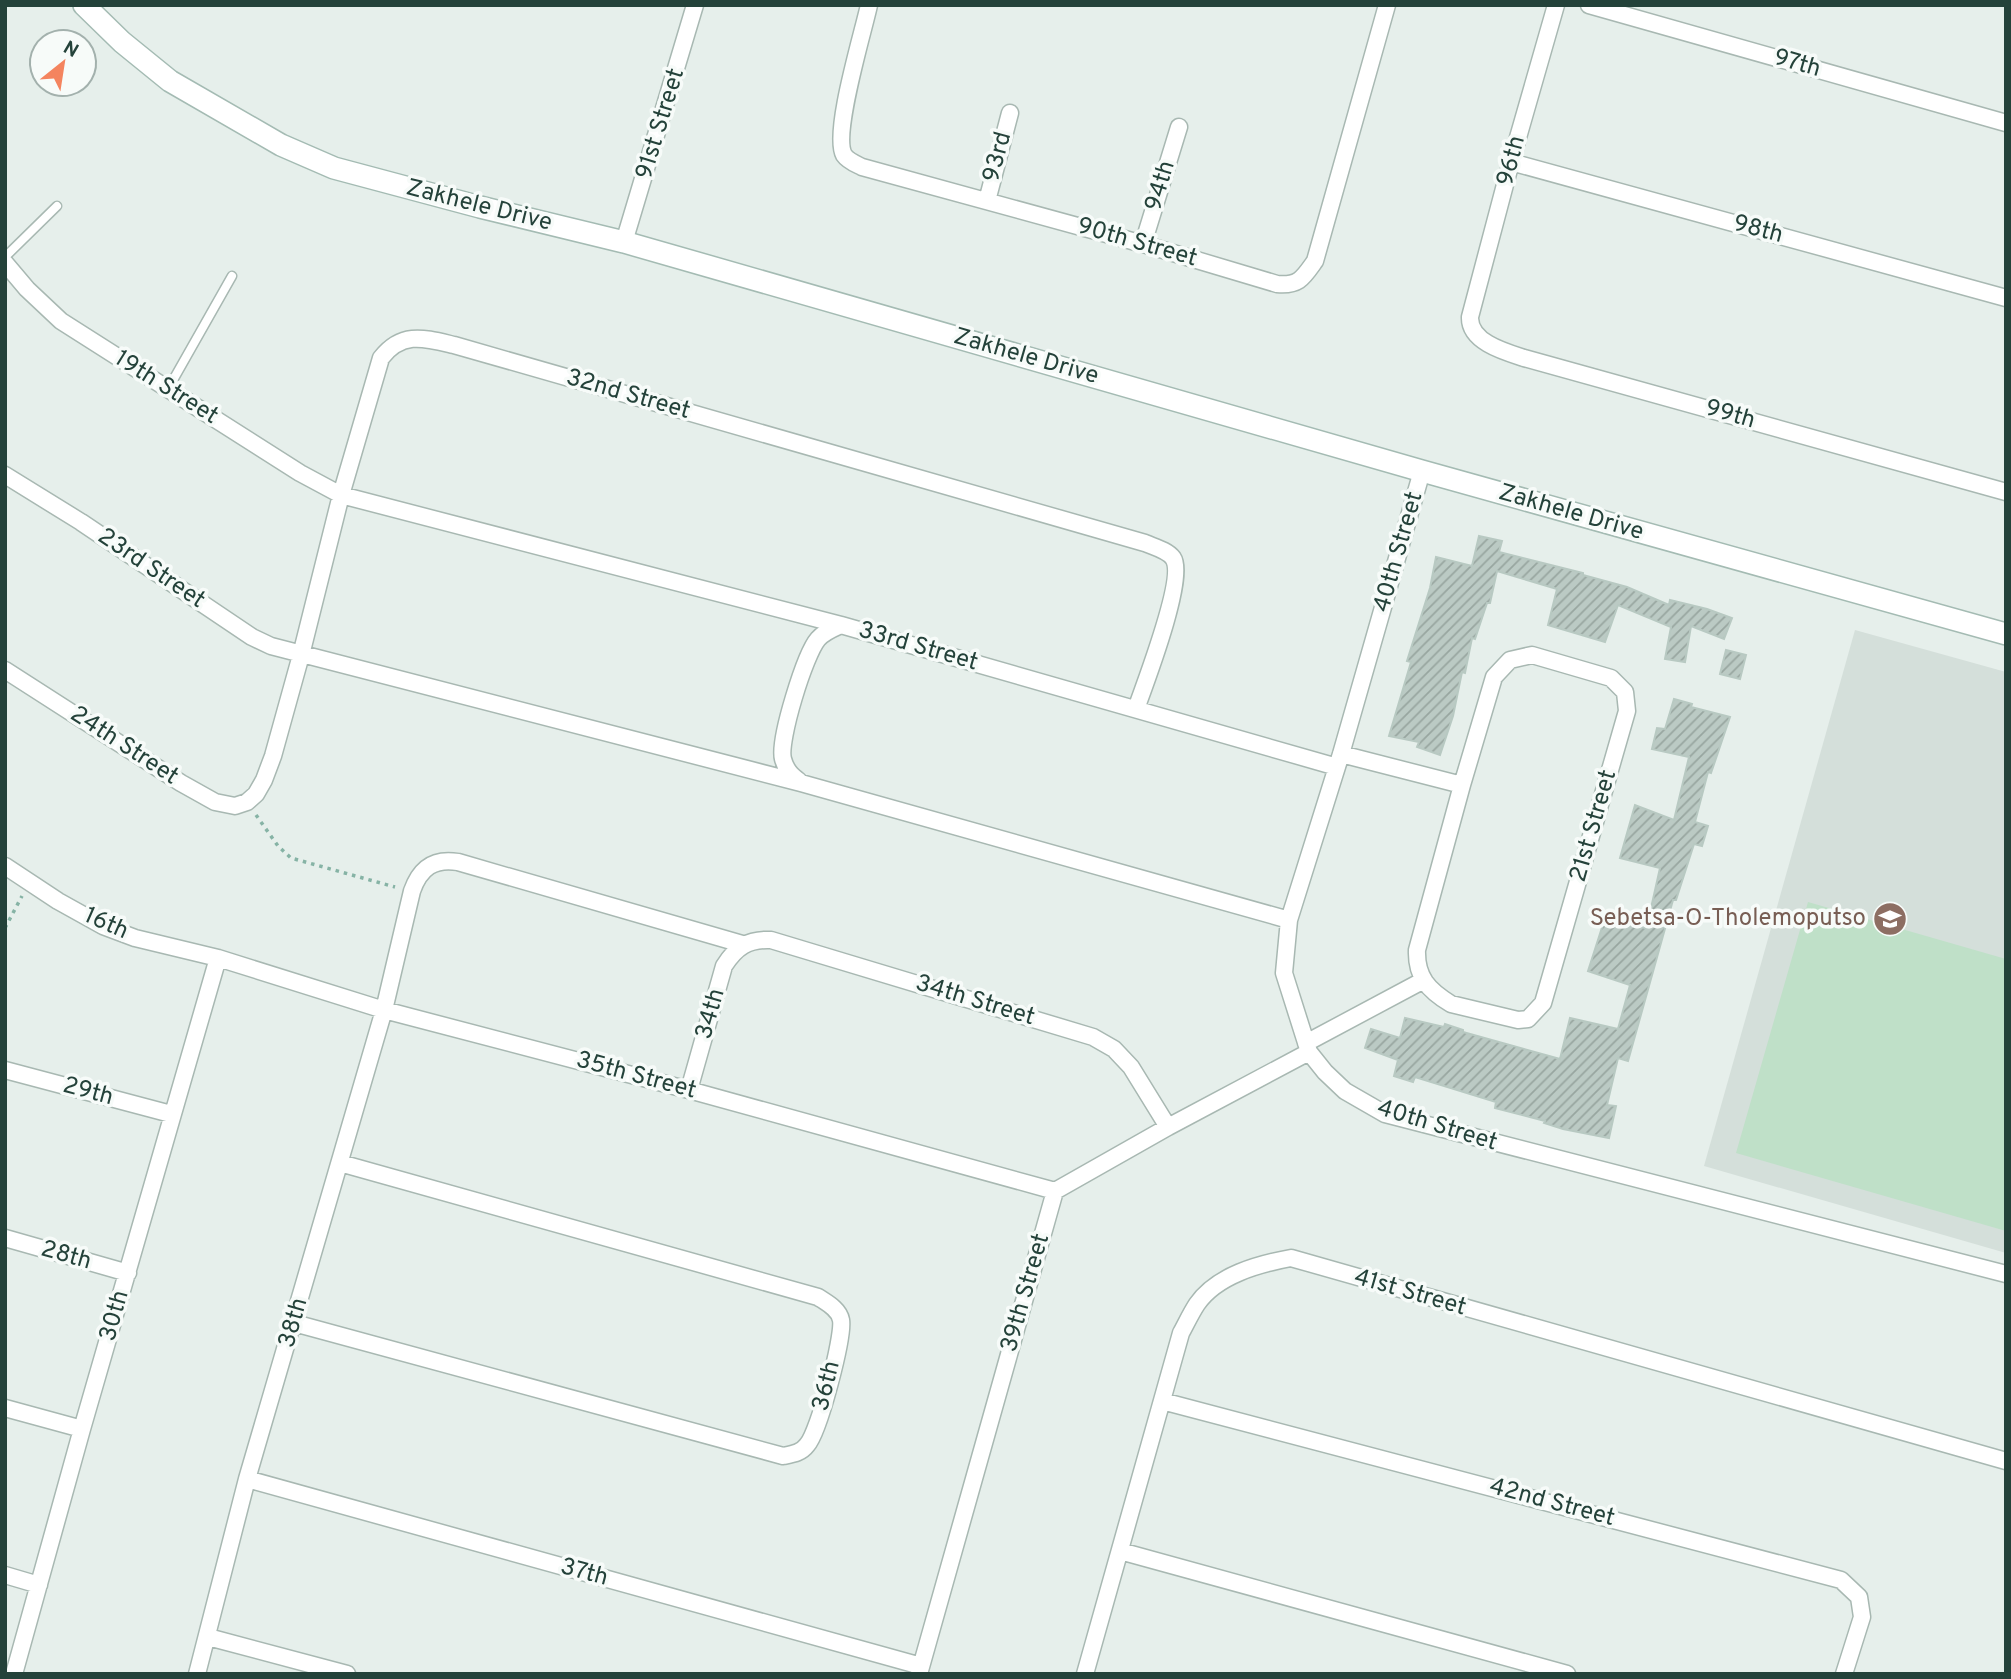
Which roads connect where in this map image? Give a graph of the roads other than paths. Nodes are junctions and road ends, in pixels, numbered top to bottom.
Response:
1 (84, 5) edge
2 (695, 5) edge
3 (869, 5) edge
4 (1387, 5) edge
5 (1556, 5) edge
6 (1589, 5) edge
7 (1010, 113) dead end
8 (2006, 123) edge
9 (1179, 127) dead end
10 (1511, 162) junction
11 (987, 201) junction
12 (57, 206) dead end
13 (624, 242) junction
14 (1143, 244) junction
15 (5, 257) edge
16 (5, 263) edge
17 (232, 276) dead end
18 (2006, 298) edge
19 (1470, 317) joint
20 (168, 389) junction
21 (1422, 471) junction
22 (5, 475) edge
23 (2006, 492) edge
24 (341, 495) junction
25 (841, 625) junction
26 (2006, 634) edge
27 (301, 655) junction
28 (5, 670) edge
29 (1136, 709) junction
30 (1339, 761) junction
31 (800, 783) junction
32 (1462, 785) junction
33 (247, 802) joint
34 (5, 866) edge
35 (412, 891) joint
36 (1289, 920) junction
37 (743, 944) junction
38 (218, 958) junction
39 (1424, 980) junction
40 (384, 1010) junction
41 (1308, 1048) junction
42 (5, 1070) edge
43 (689, 1090) junction
44 (171, 1114) junction
45 (1168, 1127) junction
46 (340, 1163) junction
47 (1055, 1191) junction
48 (5, 1238) edge
49 (128, 1273) junction
50 (2006, 1274) edge
51 (294, 1323) junction
52 (1162, 1401) junction
53 (5, 1408) edge
54 (82, 1429) junction
55 (2006, 1461) edge
56 (247, 1479) junction
57 (1120, 1551) junction
58 (5, 1575) edge
59 (39, 1585) junction
60 (208, 1637) junction
61 (920, 1670) edge
62 (14, 1674) edge
63 (197, 1674) edge
64 (347, 1674) edge
65 (1085, 1674) edge
66 (1566, 1674) edge
67 (1844, 1674) edge

1 - 13 street, Zakhele Drive
2 - 13 street, 91st Street
3 - 11 street, 90th Street
4 - 14 street, 90th Street
5 - 10 street, 96th
6 - 8 street, 97th
7 - 11 street, 93rd
9 - 14 street, 94th
10 - 18 street, 98th
10 - 19 street, 96th
11 - 14 street, 90th Street
12 - 15 lane
13 - 21 street, Zakhele Drive
16 - 20 street, 19th Street
17 - 20 lane
19 - 23 street, 99th
20 - 24 street, 19th Street
21 - 26 street, Zakhele Drive
21 - 30 street, 40th Street
22 - 27 street, 23rd Street
24 - 25 street, 19th Street
24 - 27 street, 32nd Street
24 - 29 street, 32nd Street
25 - 29 street, 33rd Street
25 - 31 street, 33rd Street
27 - 31 street, 23rd Street
27 - 33 street, 32nd Street
28 - 33 street, 24th Street
29 - 30 street, 33rd Street
30 - 32 street, 33rd Street
30 - 36 street, 40th Street
31 - 36 street
32 - 39 street, 21st Street
32 - 39 street, 21st Street
34 - 38 street, 16th
35 - 37 street, 34th Street
35 - 40 street, 38th
36 - 41 street, 40th Street
37 - 43 street, 34th
37 - 45 street, 34th Street
38 - 40 street, 35th Street
38 - 44 street, 30th
39 - 41 street
40 - 43 street, 35th Street
40 - 46 street, 38th
41 - 45 street
41 - 50 street, 40th Street
42 - 44 street, 29th
43 - 47 street, 35th Street
44 - 49 street, 30th
45 - 47 street
46 - 51 street, 38th
46 - 51 street, 36th
47 - 61 street, 39th Street
48 - 49 street, 28th
49 - 54 street, 30th
51 - 56 street, 38th
52 - 55 street, 41st Street
52 - 57 street, 41st Street
52 - 67 street, 42nd Street
53 - 54 street
54 - 59 street, 30th
56 - 60 street, 38th
56 - 61 street, 37th
57 - 65 street, 41st Street
57 - 66 street
58 - 59 street
59 - 62 street, 30th
60 - 63 street, 38th
60 - 64 street

